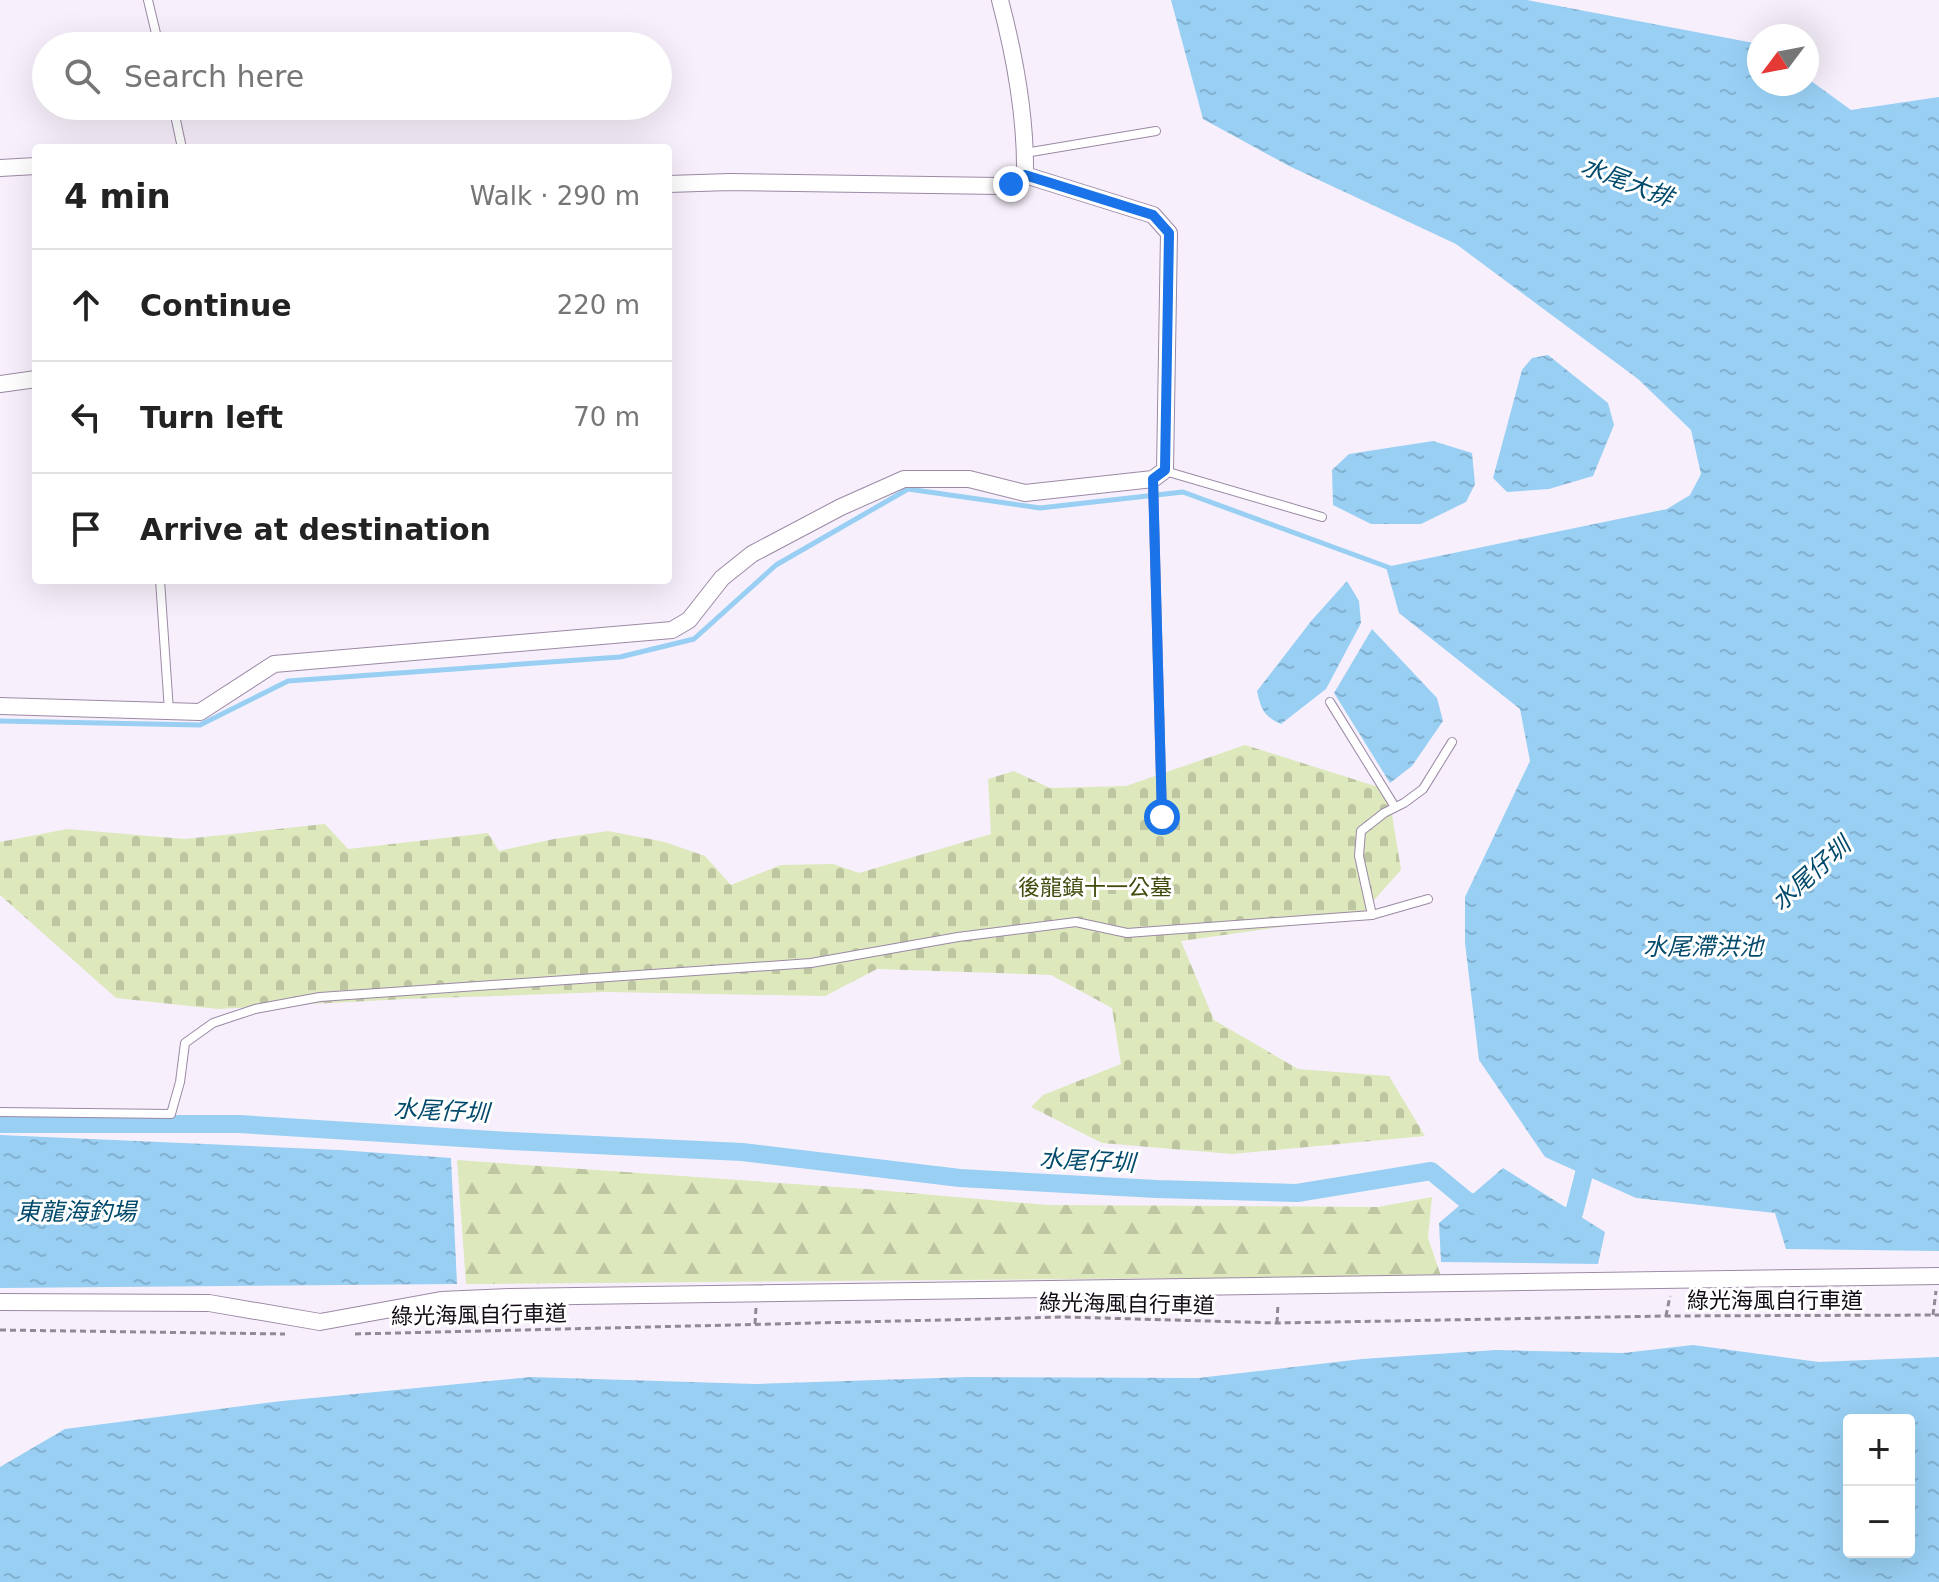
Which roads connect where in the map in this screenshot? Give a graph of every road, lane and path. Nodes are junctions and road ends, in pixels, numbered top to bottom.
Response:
1 (148, 0) edge
2 (1000, 0) edge
3 (156, 32) edge
4 (176, 120) edge
5 (1156, 131) dead end
6 (181, 144) edge
7 (1025, 153) junction
8 (32, 166) edge
9 (0, 168) edge
10 (1025, 175) junction
11 (672, 184) edge
12 (32, 380) edge
13 (0, 384) edge
14 (1157, 479) junction
15 (1322, 517) dead end
16 (160, 584) edge
17 (1330, 702) dead end
18 (0, 706) edge
19 (169, 711) junction
20 (1452, 742) dead end
21 (1395, 807) junction
22 (1162, 817) dead end
23 (1428, 899) dead end
24 (1372, 915) junction
25 (0, 1112) edge
26 (1938, 1276) edge
27 (1279, 1287) junction
28 (0, 1302) edge
29 (1933, 1315) junction
30 (1939, 1315) edge
31 (1277, 1323) junction
32 (0, 1330) edge
33 (288, 1334) dead end
34 (347, 1334) dead end

1 - 3 lane
2 - 7 street
4 - 6 lane
5 - 7 lane
7 - 10 street
8 - 9 street
10 - 11 street
10 - 14 street
12 - 13 street
14 - 15 lane
14 - 19 street
14 - 22 lane
16 - 19 lane
17 - 21 lane
18 - 19 street
20 - 21 lane
21 - 24 lane
23 - 24 lane
24 - 25 lane
26 - 27 street
26 - 29 path
27 - 28 street
27 - 31 path
29 - 30 path, 綠光海風自行車道
29 - 31 path, 綠光海風自行車道
31 - 34 path, 綠光海風自行車道
32 - 33 path

